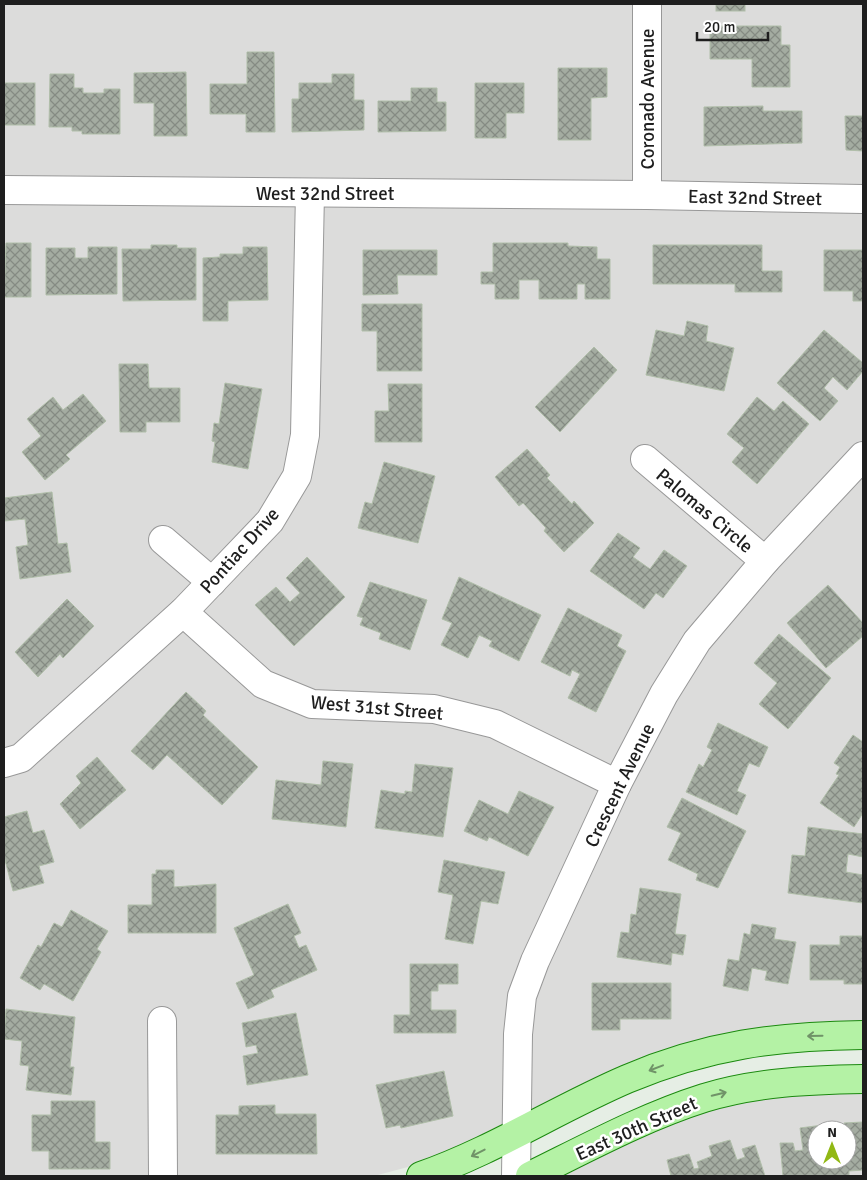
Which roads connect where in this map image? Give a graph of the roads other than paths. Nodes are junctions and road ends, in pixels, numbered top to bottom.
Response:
1 (646, 4) edge
2 (4, 190) edge
3 (310, 193) junction
4 (647, 195) junction
5 (863, 199) edge
6 (863, 456) edge
7 (645, 459) dead end
8 (163, 540) dead end
9 (766, 561) junction
10 (212, 582) junction
11 (183, 612) junction
12 (4, 763) edge
13 (617, 784) junction
14 (162, 1021) dead end
15 (863, 1035) edge
16 (863, 1079) edge
17 (517, 1133) junction
18 (163, 1176) edge
19 (421, 1176) edge
20 (516, 1176) edge
21 (530, 1176) edge

1 - 4 street, Coronado Avenue
2 - 3 street, West 32nd Street
3 - 4 street, West 32nd Street
3 - 10 street, Pontiac Drive
4 - 5 street, East 32nd Street
6 - 9 street, Crescent Avenue
7 - 9 street, Palomas Circle
8 - 10 street
9 - 13 street, Crescent Avenue
10 - 11 street, Pontiac Drive
11 - 12 street, Pontiac Drive
11 - 13 street, West 31st Street
13 - 17 street, Crescent Avenue
14 - 18 street
15 -> 17 main road
21 -> 16 main road, East 30th Street
17 -> 19 main road
17 - 20 street, Crescent Avenue

